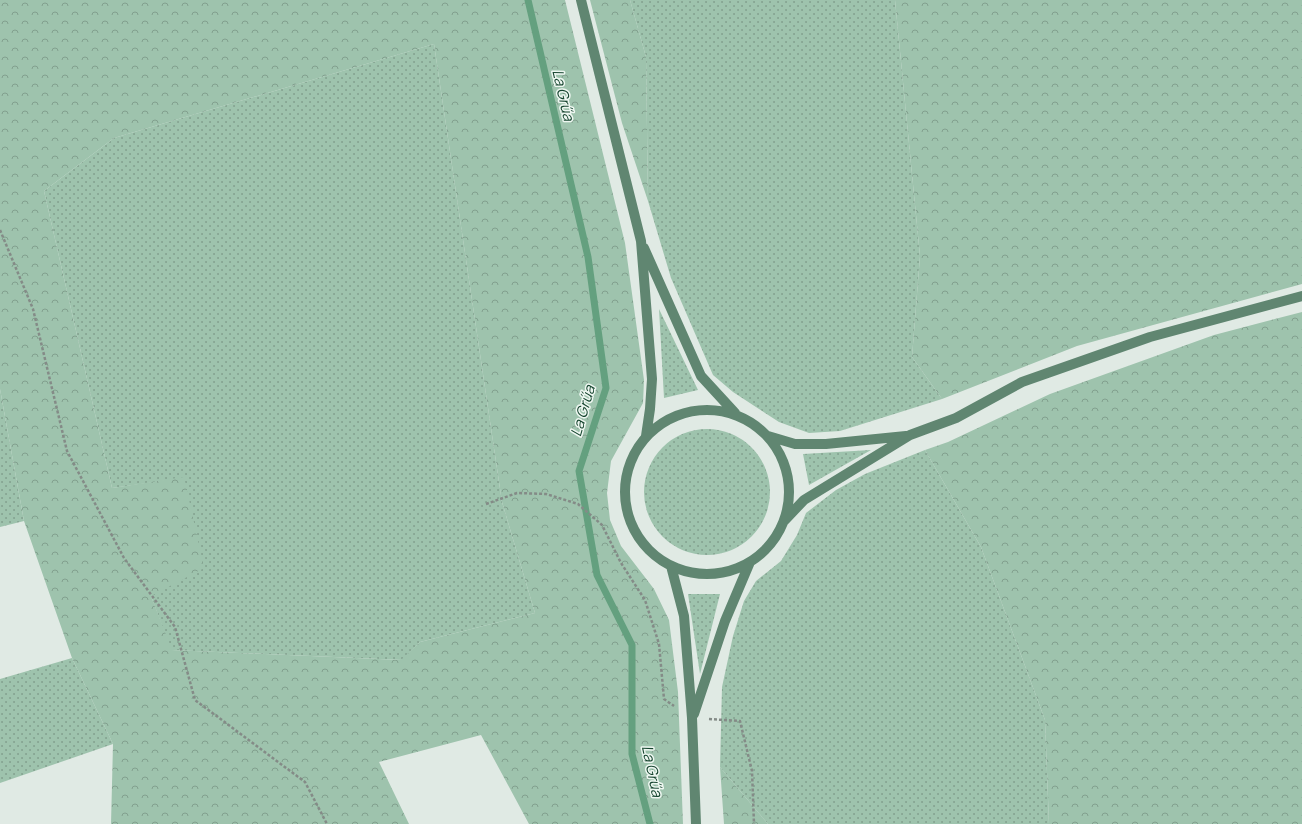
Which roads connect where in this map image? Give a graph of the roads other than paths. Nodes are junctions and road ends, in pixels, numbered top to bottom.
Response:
1 (581, 0) edge
2 (641, 241) junction
3 (1302, 296) edge
4 (735, 414) junction
5 (910, 435) junction
6 (646, 436) junction
7 (768, 436) junction
8 (785, 520) junction
9 (750, 562) junction
10 (671, 566) junction
11 (692, 718) junction
12 (696, 824) edge

1 - 2 main road
2 - 4 main road
2 - 6 main road
3 - 5 main road
4 - 6 main road
4 - 7 main road
5 - 7 main road
5 - 8 main road
6 - 10 main road
7 - 8 main road
8 - 9 main road
9 - 10 main road
9 - 11 main road
10 - 11 main road
11 - 12 main road

